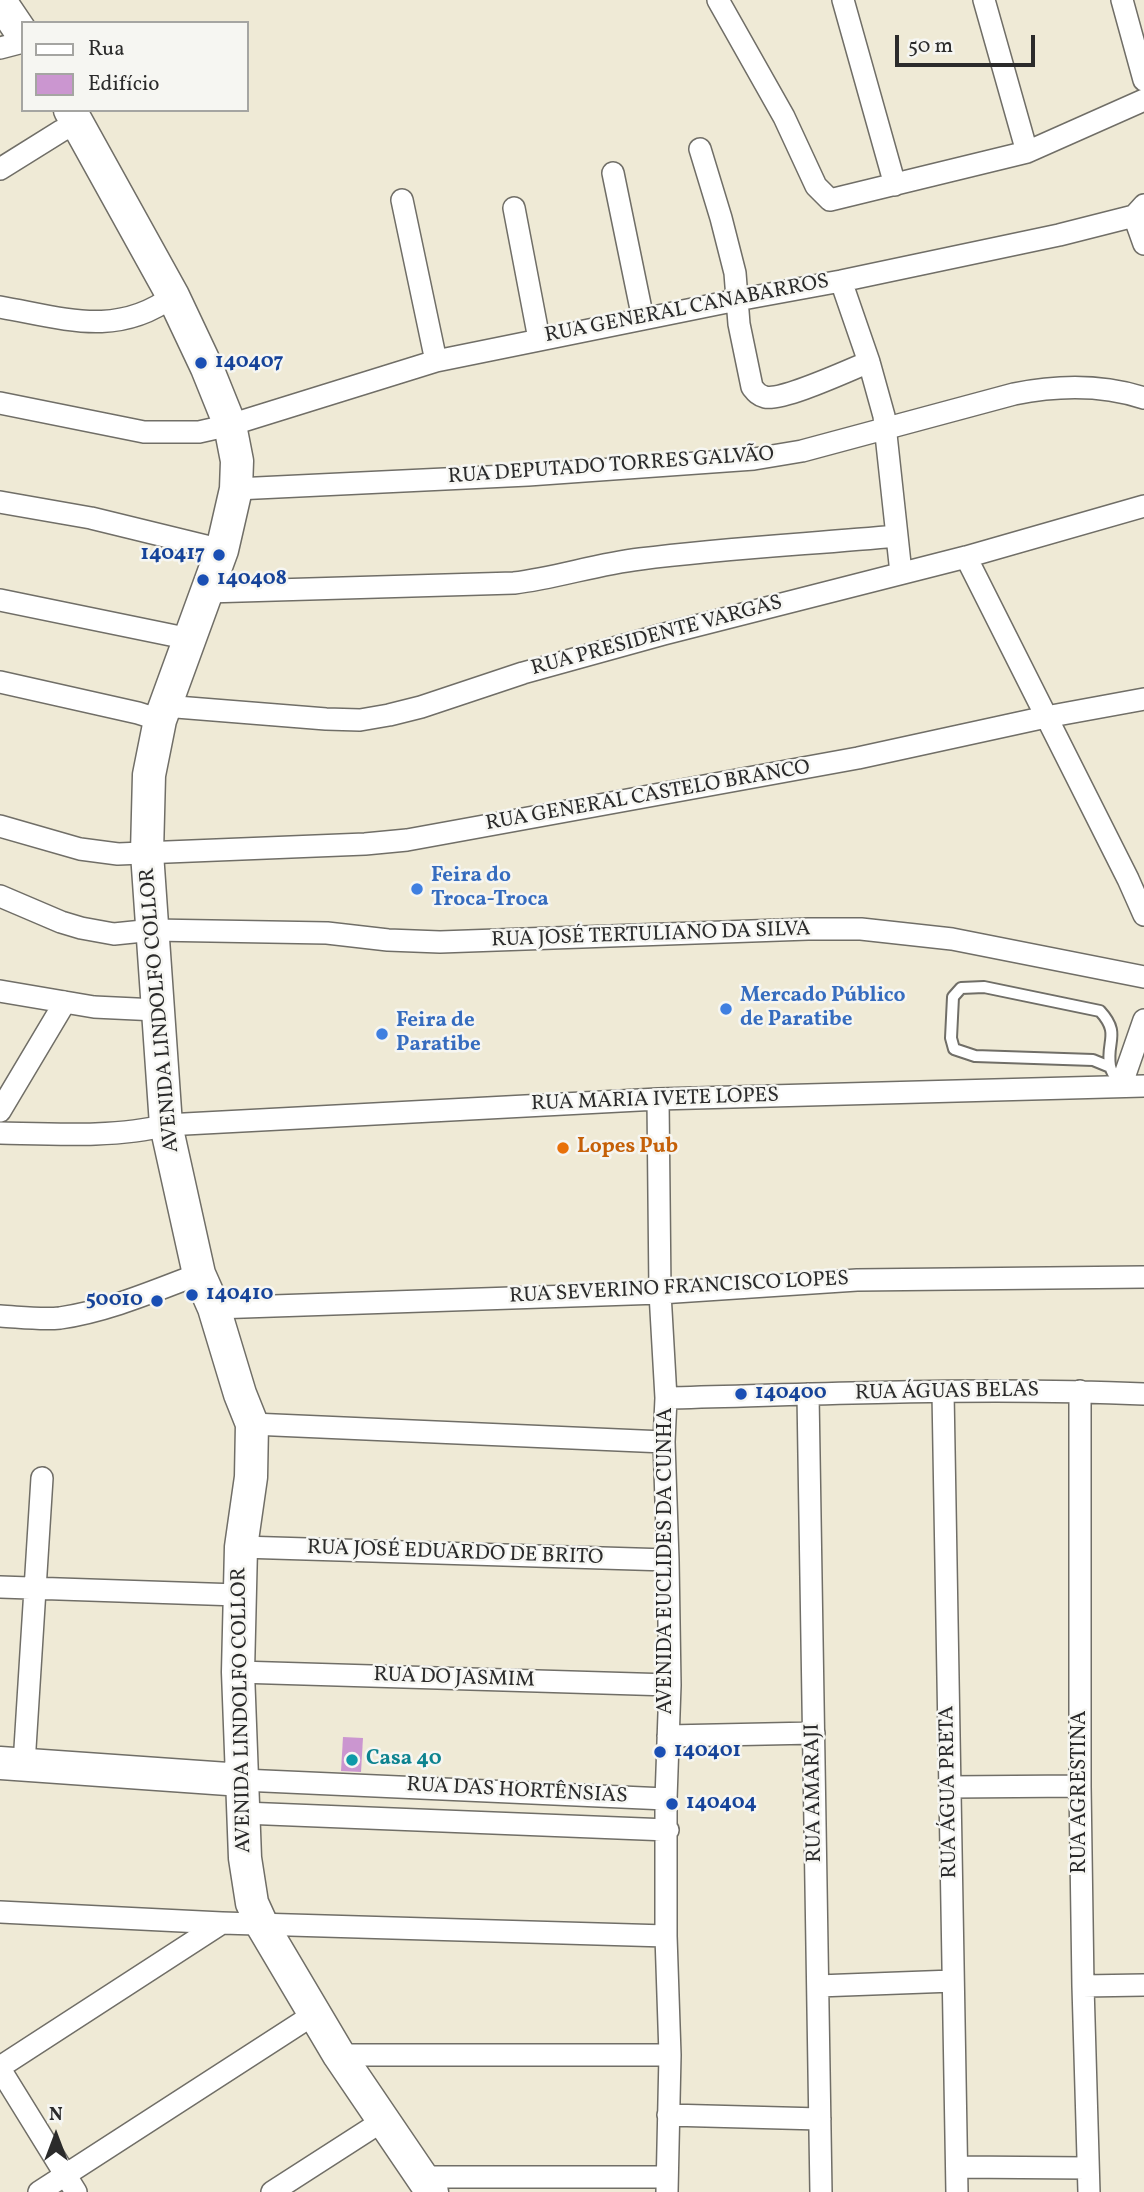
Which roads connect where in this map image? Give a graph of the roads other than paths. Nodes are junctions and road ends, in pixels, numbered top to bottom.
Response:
1 (718, 0) edge
2 (843, 0) edge
3 (985, 0) edge
4 (1122, 0) edge
5 (0, 1) edge
6 (21, 32) edge
7 (21, 43) edge
8 (0, 48) edge
9 (1144, 80) edge
10 (1144, 100) edge
11 (74, 117) edge
12 (700, 149) dead end
13 (1027, 152) junction
14 (0, 169) edge
15 (613, 173) dead end
16 (895, 185) junction
17 (402, 200) dead end
18 (514, 208) dead end
19 (1139, 211) edge
20 (1144, 244) edge
21 (841, 281) junction
22 (173, 296) junction
23 (737, 300) junction
24 (0, 307) edge
25 (643, 319) junction
26 (539, 339) junction
27 (436, 361) junction
28 (869, 362) junction
29 (1144, 398) edge
30 (0, 403) edge
31 (230, 425) junction
32 (885, 428) junction
33 (236, 489) junction
34 (0, 502) edge
35 (1144, 506) edge
36 (897, 536) junction
37 (222, 550) junction
38 (966, 556) junction
39 (901, 573) junction
40 (207, 592) junction
41 (0, 600) edge
42 (190, 639) junction
43 (0, 682) edge
44 (1144, 699) edge
45 (162, 713) junction
46 (1046, 718) junction
47 (0, 826) edge
48 (147, 853) junction
49 (1136, 878) edge
50 (0, 896) edge
51 (1144, 915) edge
52 (153, 930) junction
53 (1144, 977) edge
54 (0, 991) edge
55 (65, 1002) junction
56 (157, 1010) junction
57 (1144, 1020) edge
58 (1110, 1067) junction
59 (1121, 1086) junction
60 (1144, 1086) edge
61 (658, 1099) junction
62 (0, 1111) edge
63 (166, 1125) junction
64 (0, 1132) edge
65 (200, 1274) junction
66 (1144, 1277) edge
67 (660, 1293) junction
68 (214, 1308) junction
69 (0, 1316) edge
70 (1080, 1391) junction
71 (943, 1392) junction
72 (808, 1394) junction
73 (1144, 1394) edge
74 (666, 1398) junction
75 (252, 1424) junction
76 (664, 1441) junction
77 (42, 1478) dead end
78 (241, 1548) junction
79 (668, 1560) junction
80 (0, 1587) edge
81 (34, 1589) junction
82 (239, 1595) junction
83 (238, 1672) junction
84 (670, 1685) junction
85 (814, 1733) junction
86 (668, 1736) junction
87 (12, 1763) edge
88 (242, 1780) junction
89 (1080, 1786) junction
90 (950, 1787) junction
91 (666, 1799) junction
92 (243, 1814) junction
93 (668, 1830) junction
94 (5, 1915) edge
95 (222, 1923) junction
96 (262, 1925) junction
97 (666, 1936) junction
98 (953, 1981) junction
99 (1144, 1984) edge
100 (818, 1986) junction
101 (1083, 1986) junction
102 (316, 2013) junction
103 (339, 2055) junction
104 (670, 2055) junction
105 (0, 2068) edge
106 (668, 2115) junction
107 (820, 2119) junction
108 (384, 2120) junction
109 (957, 2167) junction
110 (1087, 2168) junction
111 (71, 2184) edge
112 (427, 2185) edge
113 (667, 2185) edge
114 (39, 2192) edge
115 (272, 2192) edge
116 (821, 2192) edge
117 (957, 2192) edge
118 (1089, 2192) edge

1 - 16 street
2 - 16 street
3 - 13 street
4 - 9 street
5 - 6 main road
7 - 8 street
10 - 13 street
11 - 14 street
11 - 22 main road, AVENIDA LINDOLFO COLLOR
12 - 23 street
13 - 16 street
15 - 25 street
17 - 27 street
18 - 26 street
19 - 20 street
19 - 21 street, RUA GENERAL CANABARROS
21 - 23 street, RUA GENERAL CANABARROS
21 - 28 street
22 - 24 street
22 - 31 main road, AVENIDA LINDOLFO COLLOR
23 - 25 street, RUA GENERAL CANABARROS
23 - 28 street
25 - 26 street, RUA GENERAL CANABARROS
26 - 27 street, RUA GENERAL CANABARROS
27 - 31 street, RUA GENERAL CANABARROS
28 - 32 street
29 - 32 street, RUA DEPUTADO TORRES GALVÃO
30 - 31 street, RUA GENERAL CANABARROS
31 - 33 main road, AVENIDA LINDOLFO COLLOR
32 - 33 street, RUA DEPUTADO TORRES GALVÃO
32 - 36 street
33 - 37 main road, AVENIDA LINDOLFO COLLOR
34 - 37 street
35 - 38 street, RUA PRESIDENTE VARGAS
36 - 39 street
36 - 40 street
37 - 40 main road, AVENIDA LINDOLFO COLLOR
38 - 39 street, RUA PRESIDENTE VARGAS
38 - 46 street
39 - 45 street, RUA PRESIDENTE VARGAS
40 - 42 main road, AVENIDA LINDOLFO COLLOR
41 - 42 street
42 - 45 main road, AVENIDA LINDOLFO COLLOR
43 - 45 street, RUA PRESIDENTE VARGAS
44 - 46 street, RUA GENERAL CASTELO BRANCO
45 - 48 main road, AVENIDA LINDOLFO COLLOR
46 - 48 street, RUA GENERAL CASTELO BRANCO
46 - 49 street
47 - 48 street, RUA GENERAL CASTELO BRANCO
48 - 52 main road, AVENIDA LINDOLFO COLLOR
49 - 51 street
50 - 52 street, RUA JOSÉ TERTULIANO DA SILVA
52 - 53 street, RUA JOSÉ TERTULIANO DA SILVA
52 - 56 main road, AVENIDA LINDOLFO COLLOR
54 - 55 street
55 - 56 street
55 - 62 street
56 - 63 main road, AVENIDA LINDOLFO COLLOR
57 - 59 street
58 - 58 lane
58 - 59 lane
59 - 60 street, RUA MARIA IVETE LOPES
59 - 61 street, RUA MARIA IVETE LOPES
61 - 63 street, RUA MARIA IVETE LOPES
61 - 67 street, AVENIDA EUCLIDES DA CUNHA
63 - 64 street, RUA MARIA IVETE LOPES
63 - 65 main road, AVENIDA LINDOLFO COLLOR
65 - 68 main road, AVENIDA LINDOLFO COLLOR
65 - 69 street
66 - 67 street, RUA SEVERINO FRANCISCO LOPES
67 - 68 street, RUA SEVERINO FRANCISCO LOPES
67 - 74 street, AVENIDA EUCLIDES DA CUNHA
68 - 75 main road, AVENIDA LINDOLFO COLLOR
70 - 71 street, RUA ÁGUAS BELAS
70 - 73 street, RUA ÁGUAS BELAS
70 - 89 street, RUA AGRESTINA
71 - 72 street, RUA ÁGUAS BELAS
71 - 90 street, RUA ÁGUA PRETA
72 - 74 street, RUA ÁGUAS BELAS
72 - 85 street, RUA AMARAJI
74 - 76 street, AVENIDA EUCLIDES DA CUNHA
75 - 76 street
75 - 78 main road, AVENIDA LINDOLFO COLLOR
76 - 79 street, AVENIDA EUCLIDES DA CUNHA
77 - 81 street
78 - 79 street, RUA JOSÉ EDUARDO DE BRITO
78 - 82 main road, AVENIDA LINDOLFO COLLOR
79 - 84 street, AVENIDA EUCLIDES DA CUNHA
80 - 81 street
81 - 82 street
81 - 87 street
82 - 83 main road, AVENIDA LINDOLFO COLLOR
83 - 84 street, RUA DO JASMIM
83 - 88 main road, AVENIDA LINDOLFO COLLOR
84 - 86 street, AVENIDA EUCLIDES DA CUNHA
85 - 86 street
85 - 100 street, RUA AMARAJI
86 - 91 street, AVENIDA EUCLIDES DA CUNHA
87 - 88 main road
88 - 91 street, RUA DAS HORTÊNSIAS
88 - 92 main road, AVENIDA LINDOLFO COLLOR
89 - 90 street
89 - 101 street, RUA AGRESTINA
90 - 98 street, RUA ÁGUA PRETA
91 - 93 street, AVENIDA EUCLIDES DA CUNHA
92 - 93 street, RUA DAS HORTÊNSIAS
92 - 96 main road, AVENIDA LINDOLFO COLLOR
93 - 97 street, AVENIDA EUCLIDES DA CUNHA
94 - 95 street
95 - 96 street
95 - 105 street
96 - 97 street
96 - 102 main road, AVENIDA LINDOLFO COLLOR
97 - 104 street, AVENIDA EUCLIDES DA CUNHA
98 - 100 street
98 - 109 street, RUA ÁGUA PRETA
99 - 101 street
100 - 107 street, RUA AMARAJI
101 - 110 street, RUA AGRESTINA
102 - 103 main road, AVENIDA LINDOLFO COLLOR
102 - 111 street
103 - 104 street
103 - 108 main road, AVENIDA LINDOLFO COLLOR
104 - 106 street, AVENIDA EUCLIDES DA CUNHA
105 - 111 street
106 - 107 street
106 - 113 street, AVENIDA EUCLIDES DA CUNHA
107 - 116 street, RUA AMARAJI
108 - 112 main road, AVENIDA LINDOLFO COLLOR
108 - 115 street
109 - 110 street
109 - 117 street, RUA ÁGUA PRETA
110 - 118 street, RUA AGRESTINA
111 - 114 street
112 - 113 street

